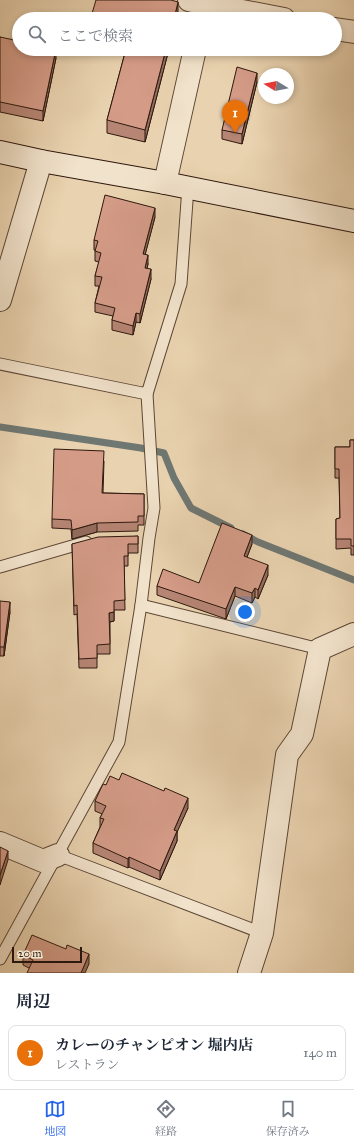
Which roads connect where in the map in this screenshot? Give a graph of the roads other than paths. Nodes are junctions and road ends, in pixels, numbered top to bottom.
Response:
1 (199, 8) edge
2 (230, 12) edge
3 (342, 30) edge
4 (354, 32) edge
5 (193, 56) edge
6 (0, 152) edge
7 (41, 161) junction
8 (165, 183) junction
9 (188, 187) junction
10 (354, 221) edge
11 (0, 300) edge
12 (0, 364) edge
13 (147, 394) junction
14 (97, 539) edge
15 (0, 567) edge
16 (141, 605) junction
17 (354, 634) edge
18 (320, 649) junction
19 (0, 843) edge
20 (58, 855) junction
21 (262, 933) junction
22 (0, 960) edge
23 (249, 973) edge

1 - 2 street
3 - 4 street
5 - 8 street
6 - 7 street
7 - 8 street
7 - 11 street
8 - 9 street
9 - 10 street
9 - 13 lane
12 - 13 lane
13 - 16 lane
14 - 15 lane
16 - 18 lane
16 - 20 lane
17 - 18 street
18 - 21 street
19 - 20 street
20 - 21 lane
20 - 22 lane
21 - 23 street

